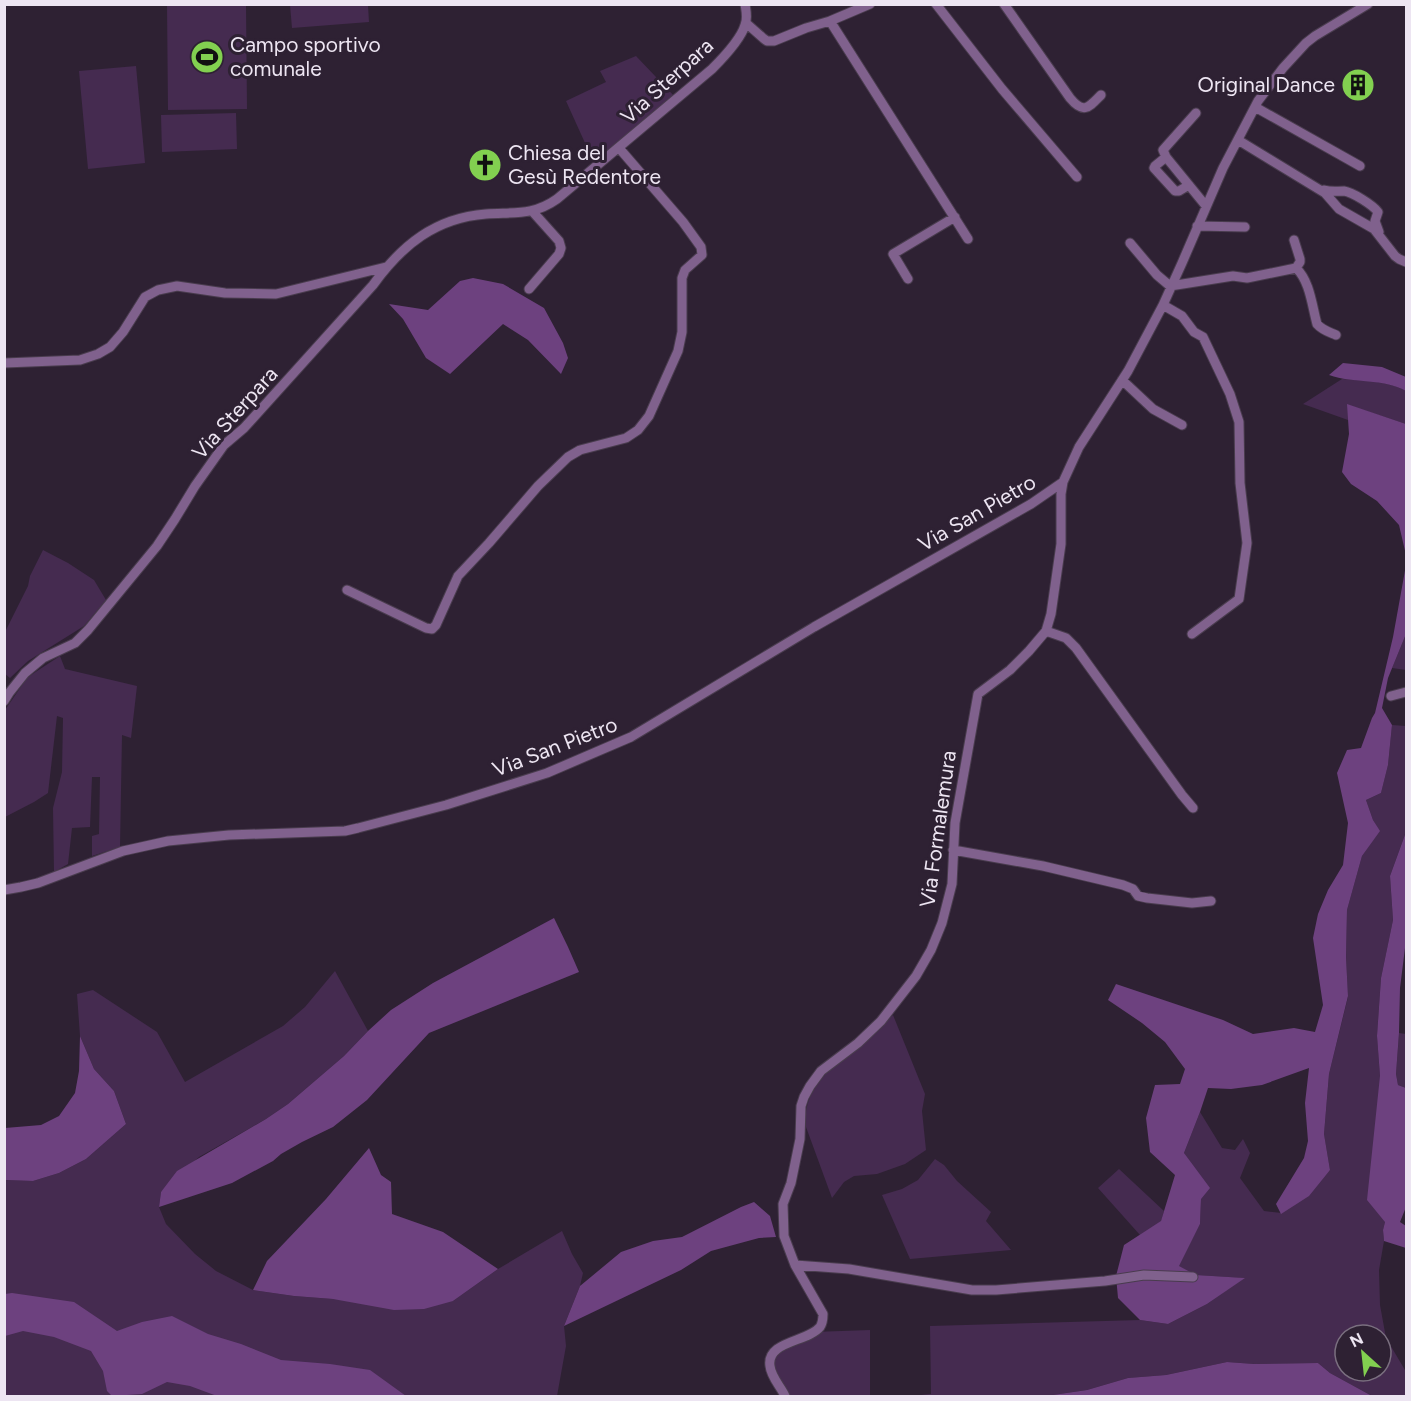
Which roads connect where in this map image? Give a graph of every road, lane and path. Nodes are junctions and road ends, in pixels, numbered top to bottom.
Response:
1 (745, 4) edge
2 (870, 4) edge
3 (936, 4) edge
4 (1004, 4) edge
5 (1368, 4) edge
6 (830, 21) junction
7 (746, 23) junction
8 (1101, 95) dead end
9 (1255, 107) junction
10 (1196, 113) dead end
11 (1238, 140) junction
12 (619, 148) junction
13 (1166, 157) junction
14 (1360, 166) dead end
15 (1077, 177) dead end
16 (1189, 185) junction
17 (1318, 189) junction
18 (1206, 206) junction
19 (533, 212) junction
20 (955, 217) junction
21 (1197, 226) junction
22 (1245, 227) dead end
23 (1381, 237) junction
24 (968, 239) dead end
25 (1294, 240) dead end
26 (1130, 243) dead end
27 (1393, 253) junction
28 (1407, 253) edge
29 (1407, 262) edge
30 (386, 267) junction
31 (1296, 268) junction
32 (908, 279) dead end
33 (1170, 286) junction
34 (529, 289) dead end
35 (1163, 305) junction
36 (1336, 335) dead end
37 (4, 363) edge
38 (1122, 380) junction
39 (1182, 425) dead end
40 (1063, 483) junction
41 (347, 590) dead end
42 (1046, 631) junction
43 (1192, 634) dead end
44 (1407, 692) edge
45 (1391, 696) dead end
46 (4, 701) edge
47 (1193, 808) dead end
48 (953, 850) junction
49 (4, 890) edge
50 (1211, 901) dead end
51 (795, 1266) junction
52 (1192, 1276) dead end
53 (785, 1396) edge

1 - 7 street
2 - 6 street
3 - 15 street
4 - 8 street
5 - 9 street
6 - 7 street
6 - 20 street
7 - 12 street, Via Sterpara
9 - 11 street
9 - 14 street
10 - 13 street
11 - 17 street
11 - 18 street
12 - 19 street, Via Sterpara
12 - 41 street
13 - 16 street
13 - 16 street
16 - 18 street
17 - 23 street
17 - 23 street
18 - 21 street
19 - 30 street, Via Sterpara
19 - 34 street
20 - 24 street
20 - 32 street
21 - 22 street
21 - 33 street
23 - 27 street
25 - 31 street
26 - 33 street
27 - 28 street
27 - 29 street
30 - 37 street
30 - 46 street, Via Sterpara
31 - 33 street
31 - 36 street
33 - 35 street
35 - 38 street
35 - 43 street
38 - 39 street
38 - 40 street
40 - 42 street, Via Formalemura
40 - 49 street, Via San Pietro
42 - 47 street
42 - 48 street, Via Formalemura
44 - 45 street
48 - 50 street
48 - 51 street, Via Formalemura
51 - 52 street
51 - 53 street, Via Formalemura

